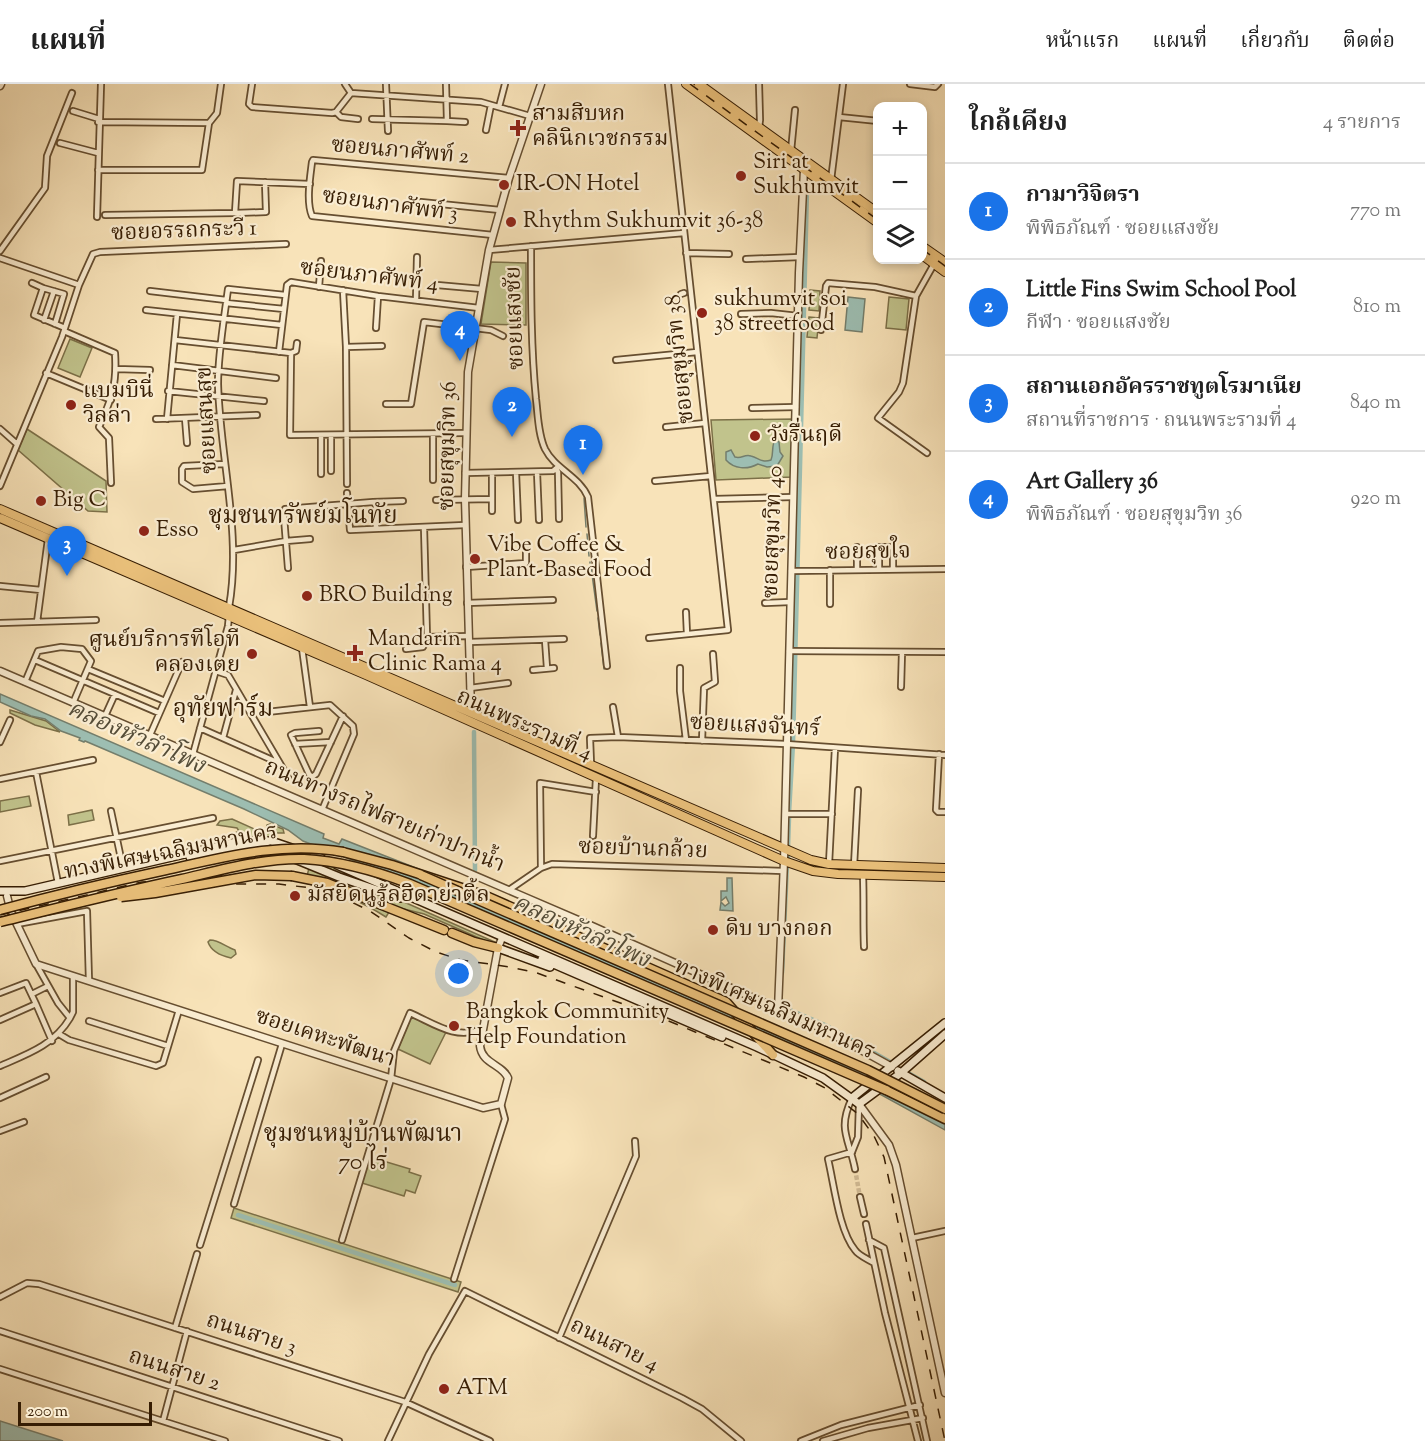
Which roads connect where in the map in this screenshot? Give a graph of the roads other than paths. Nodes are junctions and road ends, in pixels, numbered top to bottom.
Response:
1 (101, 84) edge
2 (221, 84) edge
3 (252, 84) edge
4 (345, 84) edge
5 (386, 84) edge
6 (446, 84) edge
7 (505, 84) edge
8 (541, 84) edge
9 (668, 84) edge
10 (686, 84) edge
11 (759, 84) edge
12 (843, 84) edge
13 (910, 84) edge
14 (938, 84) edge
15 (701, 87) edge
16 (72, 93) dead end
17 (351, 93) junction
18 (387, 95) junction
19 (446, 100) junction
20 (491, 105) junction
21 (499, 107) junction
22 (795, 110) dead end
23 (73, 111) dead end
24 (336, 112) junction
25 (530, 116) junction
26 (839, 117) junction
27 (358, 119) dead end
28 (372, 119) dead end
29 (388, 119) junction
30 (98, 120) junction
31 (873, 120) edge
32 (447, 121) junction
33 (465, 122) dead end
34 (209, 123) junction
35 (759, 127) junction
36 (486, 130) dead end
37 (672, 130) junction
38 (388, 131) dead end
39 (666, 132) dead end
40 (60, 142) dead end
41 (791, 151) junction
42 (98, 153) junction
43 (806, 166) junction
44 (98, 170) junction
45 (508, 178) junction
46 (831, 180) junction
47 (265, 182) junction
48 (310, 184) junction
49 (421, 202) dead end
50 (500, 210) junction
51 (874, 210) edge
52 (235, 213) junction
53 (105, 215) dead end
54 (97, 217) dead end
55 (873, 219) edge
56 (684, 233) junction
57 (493, 235) junction
58 (286, 244) dead end
59 (531, 246) junction
60 (927, 249) edge
61 (489, 250) junction
62 (0, 251) edge
63 (686, 253) junction
64 (729, 254) dead end
65 (417, 257) dead end
66 (800, 257) junction
67 (0, 258) edge
68 (746, 259) dead end
69 (927, 259) edge
70 (321, 261) dead end
71 (945, 262) edge
72 (933, 264) junction
73 (945, 272) edge
74 (32, 283) dead end
75 (79, 285) junction
76 (437, 285) dead end
77 (319, 287) junction
78 (43, 288) junction
79 (343, 290) junction
80 (482, 290) junction
81 (54, 291) junction
82 (150, 291) dead end
83 (285, 295) junction
84 (378, 296) junction
85 (916, 296) junction
86 (416, 300) junction
87 (226, 301) junction
88 (479, 308) junction
89 (284, 309) junction
90 (146, 310) dead end
91 (177, 314) junction
92 (741, 314) dead end
93 (798, 316) junction
94 (225, 318) junction
95 (44, 320) junction
96 (55, 324) junction
97 (282, 325) junction
98 (376, 328) dead end
99 (65, 329) junction
100 (475, 329) junction
101 (821, 330) dead end
102 (503, 336) dead end
103 (175, 340) junction
104 (297, 343) dead end
105 (222, 345) junction
106 (382, 346) dead end
107 (346, 347) junction
108 (279, 352) junction
109 (697, 352) junction
110 (291, 353) junction
111 (616, 360) dead end
112 (172, 365) junction
113 (116, 369) junction
114 (150, 370) dead end
115 (219, 372) junction
116 (46, 373) junction
117 (276, 378) dead end
118 (168, 391) junction
119 (220, 396) junction
120 (111, 400) junction
121 (264, 401) dead end
122 (386, 405) dead end
123 (796, 407) junction
124 (752, 408) dead end
125 (258, 415) dead end
126 (221, 417) junction
127 (156, 418) dead end
128 (185, 418) junction
129 (167, 419) junction
130 (705, 423) junction
131 (666, 428) dead end
132 (0, 429) edge
133 (465, 433) junction
134 (347, 434) junction
135 (433, 434) junction
136 (321, 435) junction
137 (331, 435) junction
138 (187, 443) dead end
139 (17, 444) junction
140 (927, 453) dead end
141 (225, 464) junction
142 (557, 468) junction
143 (331, 471) dead end
144 (516, 472) junction
145 (537, 472) junction
146 (465, 473) junction
147 (492, 473) junction
148 (321, 474) dead end
149 (711, 476) junction
150 (433, 480) dead end
151 (655, 481) dead end
152 (111, 483) dead end
153 (347, 484) dead end
154 (0, 486) edge
155 (228, 486) junction
156 (347, 493) dead end
157 (793, 497) junction
158 (465, 499) junction
159 (492, 499) junction
160 (714, 499) junction
161 (436, 500) dead end
162 (404, 501) dead end
163 (374, 502) junction
164 (348, 503) junction
165 (0, 509) edge
166 (492, 511) dead end
167 (0, 518) edge
168 (559, 519) dead end
169 (518, 520) dead end
170 (539, 520) dead end
171 (465, 525) junction
172 (424, 527) junction
173 (376, 528) junction
174 (48, 538) junction
175 (310, 539) dead end
176 (285, 541) junction
177 (857, 548) dead end
178 (526, 549) dead end
179 (234, 550) junction
180 (466, 567) junction
181 (288, 568) dead end
182 (879, 569) junction
183 (893, 569) junction
184 (945, 569) edge
185 (830, 570) junction
186 (857, 570) junction
187 (795, 571) junction
188 (0, 586) edge
189 (41, 590) junction
190 (553, 600) dead end
191 (790, 602) junction
192 (467, 603) junction
193 (765, 603) dead end
194 (830, 604) dead end
195 (229, 611) junction
196 (686, 612) dead end
197 (96, 620) dead end
198 (0, 622) edge
199 (37, 622) junction
200 (687, 634) junction
201 (427, 637) junction
202 (649, 638) dead end
203 (469, 639) junction
204 (564, 639) dead end
205 (545, 640) junction
206 (302, 648) junction
207 (405, 649) dead end
208 (793, 651) junction
209 (323, 652) junction
210 (902, 652) junction
211 (945, 652) edge
212 (713, 654) dead end
213 (35, 660) junction
214 (182, 662) dead end
215 (608, 666) dead end
216 (547, 668) junction
217 (555, 668) dead end
218 (680, 668) dead end
219 (88, 669) junction
220 (533, 670) dead end
221 (0, 671) edge
222 (216, 671) junction
223 (83, 680) junction
224 (25, 682) junction
225 (508, 682) dead end
226 (902, 687) dead end
227 (470, 688) junction
228 (236, 690) junction
229 (115, 694) junction
230 (165, 701) junction
231 (73, 703) junction
232 (310, 707) junction
233 (613, 707) dead end
234 (471, 711) junction
235 (267, 712) dead end
236 (159, 713) junction
237 (105, 716) junction
238 (343, 716) junction
239 (10, 720) dead end
240 (200, 728) junction
241 (319, 731) dead end
242 (150, 735) junction
243 (618, 737) junction
244 (223, 738) junction
245 (686, 740) junction
246 (702, 741) junction
247 (0, 742) edge
248 (331, 742) junction
249 (295, 744) junction
250 (786, 744) junction
251 (835, 748) junction
252 (192, 754) junction
253 (942, 754) edge
254 (93, 760) dead end
255 (279, 763) junction
256 (591, 764) junction
257 (36, 772) junction
258 (288, 777) dead end
259 (596, 778) junction
260 (0, 779) edge
261 (858, 790) dead end
262 (596, 792) junction
263 (322, 810) junction
264 (111, 811) dead end
265 (945, 812) edge
266 (785, 813) junction
267 (832, 814) junction
268 (213, 818) dead end
269 (593, 836) dead end
270 (117, 838) junction
271 (784, 849) junction
272 (52, 851) junction
273 (0, 861) edge
274 (784, 861) junction
275 (829, 864) junction
276 (854, 866) junction
277 (541, 868) junction
278 (945, 868) edge
279 (124, 870) junction
280 (783, 871) junction
281 (421, 875) junction
282 (863, 875) junction
283 (945, 877) edge
284 (58, 883) junction
285 (509, 890) junction
286 (3, 894) edge
287 (101, 897) junction
288 (0, 909) edge
289 (0, 922) edge
290 (17, 924) junction
291 (500, 943) junction
292 (864, 947) dead end
293 (36, 964) junction
294 (73, 976) junction
295 (89, 981) junction
296 (48, 986) junction
297 (0, 993) edge
298 (32, 994) junction
299 (36, 1004) junction
300 (778, 1009) junction
301 (179, 1010) junction
302 (70, 1018) junction
303 (0, 1020) edge
304 (89, 1021) dead end
305 (945, 1023) edge
306 (482, 1029) junction
307 (59, 1034) junction
308 (945, 1034) edge
309 (52, 1041) junction
310 (282, 1044) junction
311 (168, 1046) junction
312 (772, 1054) junction
313 (258, 1060) dead end
314 (0, 1065) edge
315 (892, 1067) junction
316 (901, 1073) junction
317 (46, 1077) dead end
318 (391, 1079) junction
319 (854, 1097) junction
320 (0, 1098) edge
321 (945, 1098) edge
322 (862, 1102) junction
323 (501, 1104) junction
324 (945, 1109) edge
325 (945, 1119) edge
326 (24, 1122) dead end
327 (0, 1131) edge
328 (635, 1141) dead end
329 (852, 1152) junction
330 (855, 1169) tunnel mouth
331 (860, 1197) tunnel mouth
332 (234, 1204) dead end
333 (864, 1214) dead end
334 (866, 1224) dead end
335 (945, 1231) edge
336 (912, 1238) junction
337 (342, 1240) dead end
338 (869, 1240) junction
339 (200, 1245) dead end
340 (198, 1254) dead end
341 (874, 1263) junction
342 (454, 1279) dead end
343 (0, 1297) edge
344 (175, 1328) junction
345 (0, 1331) edge
346 (186, 1331) junction
347 (559, 1338) junction
348 (0, 1369) edge
349 (173, 1389) junction
350 (945, 1393) edge
351 (405, 1402) junction
352 (920, 1405) junction
353 (908, 1408) junction
354 (923, 1418) junction
355 (911, 1420) junction
356 (163, 1421) junction
357 (225, 1441) edge
358 (339, 1441) edge
359 (388, 1441) edge
360 (489, 1441) edge
361 (741, 1441) edge
362 (801, 1441) edge
363 (823, 1441) edge
364 (918, 1441) edge
365 (927, 1441) edge

1 - 30 street
2 - 34 street
3 - 24 street
4 - 17 street
5 - 18 street
6 - 19 street
7 - 21 street
8 - 25 street, ซอยสุขุมวิท 36
9 - 37 street, ซอยสุขุมวิท 38
10 - 15 main road
11 - 35 street
12 - 26 street
13 - 14 street
15 - 35 main road
15 - 43 main road
16 - 62 street
17 - 18 street
17 - 24 street
18 - 19 street
18 - 29 street
19 - 20 street
19 - 32 street
20 - 21 street
20 - 36 street
21 - 25 street
22 - 41 street
23 - 30 street
24 - 27 street
25 - 45 street, ซอยสุขุมวิท 36
26 - 31 street
26 - 46 street
28 - 29 street
29 - 32 street
29 - 38 street
30 - 34 street
30 - 42 street
32 - 33 street
34 - 44 street
35 - 41 main road
37 - 39 street
37 - 56 street, ซอยสุขุมวิท 38
40 - 42 street
41 - 43 main road
42 - 44 street
43 - 46 main road
43 - 55 main road
43 - 66 street, ซอยสุขุมวิท 40
44 - 54 street
45 - 48 street, ซอยนภาศัพท์ 2
45 - 50 street, ซอยสุขุมวิท 36
46 - 51 main road
47 - 48 street
47 - 52 street
47 - 52 street
48 - 57 street, ซอยนภาศัพท์ 3
49 - 50 street
50 - 57 street, ซอยสุขุมวิท 36
52 - 53 street
56 - 59 street, ซอยแสงชัย
56 - 63 street, ซอยสุขุมวิท 38
57 - 61 street, ซอยสุขุมวิท 36
58 - 75 street, ซอยอรรถกระวี 1
59 - 61 street
59 - 142 street, ซอยแสงชัย
60 - 71 main road
61 - 80 street, ซอยสุขุมวิท 36
63 - 64 street
63 - 109 street, ซอยสุขุมวิท 38
65 - 86 street
66 - 68 street
66 - 93 street, ซอยสุขุมวิท 40
67 - 75 street
69 - 72 main road
70 - 77 street
72 - 73 main road
72 - 85 street
74 - 78 street
75 - 99 street
76 - 80 street
77 - 79 street, ซอยนภาศัพท์ 4
77 - 83 street, ซอยนภาศัพท์ 4
78 - 81 street
78 - 95 street
79 - 84 street, ซอยนภาศัพท์ 4
79 - 107 street
80 - 88 street, ซอยสุขุมวิท 36
81 - 95 street
81 - 96 street
82 - 87 street
83 - 87 street
83 - 89 street, ซอยนภาศัพท์ 4
84 - 86 street, ซอยนภาศัพท์ 4
84 - 98 street
85 - 101 street
85 - 140 street
86 - 88 street, ซอยนภาศัพท์ 4
87 - 89 street
87 - 94 street, ซอยแสนสุข
88 - 100 street, ซอยสุขุมวิท 36
89 - 97 street, ซอยนภาศัพท์ 4
90 - 91 street
91 - 94 street
91 - 103 street
92 - 93 street
93 - 123 street, ซอยสุขุมวิท 40
94 - 97 street
94 - 105 street, ซอยแสนสุข
95 - 96 street
96 - 99 street
97 - 108 street, ซอยนภาศัพท์ 4
99 - 113 street
99 - 116 street
100 - 102 street
100 - 122 street
100 - 133 street, ซอยสุขุมวิท 36
103 - 105 street
103 - 112 street
104 - 110 street
105 - 108 street
105 - 115 street, ซอยแสนสุข
106 - 107 street
107 - 134 street
108 - 110 street
109 - 111 street
109 - 130 street, ซอยสุขุมวิท 38
110 - 136 street
112 - 115 street
112 - 118 street
113 - 114 street
113 - 120 street
115 - 117 street
115 - 119 street, ซอยแสนสุข
116 - 120 street
116 - 139 street
118 - 119 street
118 - 129 street
119 - 121 street
119 - 126 street, ซอยแสนสุข
120 - 152 street
123 - 124 street
123 - 157 street, ซอยสุขุมวิท 40
125 - 126 street
126 - 128 street
126 - 141 street, ซอยแสนสุข
127 - 129 street
128 - 129 street
128 - 138 street
130 - 131 street
130 - 149 street, ซอยสุขุมวิท 38
132 - 139 street
133 - 135 street
133 - 146 street, ซอยสุขุมวิท 36
134 - 135 street
134 - 137 street
134 - 153 street
135 - 150 street
136 - 137 street
136 - 148 street
137 - 143 street
139 - 154 street
141 - 155 street, ซอยแสนสุข
141 - 155 street
142 - 145 street
142 - 168 street
142 - 215 street, ซอยแสงชัย
144 - 145 street
144 - 147 street
144 - 169 street
145 - 170 street
146 - 147 street
146 - 158 street, ซอยสุขุมวิท 36
147 - 159 street
149 - 151 street
149 - 160 street, ซอยสุขุมวิท 38
155 - 179 street, ซอยแสนสุข
156 - 164 street
157 - 160 street
157 - 187 street, ซอยสุขุมวิท 40
158 - 159 street
158 - 161 street
158 - 171 street, ซอยสุขุมวิท 36
159 - 166 street
160 - 200 street, ซอยสุขุมวิท 38
162 - 163 street
163 - 164 street
163 - 173 street
164 - 173 street
164 - 176 street
165 - 195 main road, ถนนพระรามที่ 4
167 - 174 main road, ถนนพระรามที่ 4
171 - 172 street
171 - 180 street, ซอยสุขุมวิท 36
172 - 173 street
172 - 201 street
174 - 189 street
174 - 195 main road, ถนนพระรามที่ 4
175 - 176 street
176 - 179 street
176 - 181 street
177 - 186 street
178 - 180 street
179 - 195 street, ซอยแสนสุข
180 - 192 street, ซอยสุขุมวิท 36
182 - 183 street, ซอยสุขใจ
182 - 183 street
182 - 186 street, ซอยสุขใจ
183 - 184 street, ซอยสุขใจ
185 - 186 street, ซอยสุขใจ
185 - 187 street, ซอยสุขใจ
185 - 194 street
187 - 191 street, ซอยสุขุมวิท 40
188 - 189 street
189 - 199 street
190 - 192 street
191 - 193 street
191 - 208 street, ซอยสุขุมวิท 40
192 - 203 street, ซอยสุขุมวิท 36
195 - 206 main road, ถนนพระรามที่ 4
195 - 209 main road, ถนนพระรามที่ 4
195 - 222 street, ซอยแสนสุข
196 - 200 street
197 - 199 street
198 - 199 street
200 - 202 street
201 - 203 street
201 - 207 street
203 - 205 street
203 - 227 street, ซอยสุขุมวิท 36
204 - 205 street
205 - 216 street
206 - 209 main road, ถนนพระรามที่ 4
206 - 232 street
208 - 210 street
208 - 250 street, ซอยสุขุมวิท 40
209 - 234 main road, ถนนพระรามที่ 4
209 - 259 main road, ถนนพระรามที่ 4
210 - 211 street
210 - 226 street
212 - 246 street
213 - 219 street
213 - 223 street
213 - 224 street
214 - 230 street
216 - 217 street
216 - 220 street
218 - 245 street
219 - 223 street
219 - 230 street
221 - 224 street, ถนนทางรถไฟสายเก่าปากน้ำ
222 - 228 street
222 - 240 street, ซอยแสนสุข
223 - 229 street
223 - 231 street
224 - 231 street, ถนนทางรถไฟสายเก่าปากน้ำ
225 - 227 street
227 - 234 street, ซอยสุขุมวิท 36
228 - 244 street
228 - 255 street
229 - 236 street
229 - 237 street
230 - 236 street
231 - 237 street, ถนนทางรถไฟสายเก่าปากน้ำ
232 - 235 street
232 - 238 street
233 - 243 street
234 - 256 main road, ถนนพระรามที่ 4
236 - 242 street
237 - 242 street, ถนนทางรถไฟสายเก่าปากน้ำ
238 - 248 street
238 - 263 street
239 - 247 street
240 - 244 street
240 - 252 street, ซอยแสนสุข
241 - 249 street
242 - 252 street, ถนนทางรถไฟสายเก่าปากน้ำ
243 - 245 street, ซอยแสงจันทร์
243 - 256 street, ซอยแสงจันทร์
244 - 255 street
245 - 246 street, ซอยแสงจันทร์
246 - 250 street, ซอยแสงจันทร์
248 - 249 street
248 - 249 street
250 - 251 street, ซอยแสงจันทร์
250 - 266 street, ซอยสุขุมวิท 40
251 - 253 street, ซอยแสงจันทร์
251 - 267 street
252 - 263 street, ถนนทางรถไฟสายเก่าปากน้ำ
253 - 265 street
254 - 257 street
255 - 258 street
256 - 259 main road
256 - 271 main road, ถนนพระรามที่ 4
257 - 260 street
257 - 272 street
259 - 262 street
259 - 274 main road, ถนนพระรามที่ 4
261 - 276 street
262 - 269 street
262 - 277 street
263 - 285 street, ถนนทางรถไฟสายเก่าปากน้ำ
264 - 270 street
266 - 267 street
266 - 271 street, ซอยสุขุมวิท 40
267 - 275 street
268 - 270 street
270 - 272 street
270 - 279 street
271 - 274 street, ซอยสุขุมวิท 40
271 - 275 main road, ถนนพระรามที่ 4
272 - 273 street
272 - 284 street
274 - 280 street, ซอยสุขุมวิท 40
274 - 282 main road, ถนนพระรามที่ 4
275 - 276 main road, ถนนพระรามที่ 4
276 - 278 main road, ถนนพระรามที่ 4
277 - 280 street, ซอยบ้านกล้วย
277 - 285 street, ซอยบ้านกล้วย
279 - 284 main road
279 - 286 main road
279 - 291 main road
279 - 291 main road
280 - 300 street, ซอยสุขุมวิท 40
281 - 288 highway, ทางพิเศษเฉลิมมหานคร, bridge
281 - 312 highway, bridge
281 - 324 highway, ทางพิเศษเฉลิมมหานคร, bridge
282 - 283 main road, ถนนพระรามที่ 4
282 - 292 street
284 - 286 main road
285 - 300 street, ถนนทางรถไฟสายเก่าปากน้ำ
286 - 290 street
287 - 289 highway, ทางพิเศษเฉลิมมหานคร, bridge
287 - 291 highway, bridge
287 - 325 highway, ทางพิเศษเฉลิมมหานคร, bridge
290 - 293 street
290 - 295 street
291 - 306 street
291 - 312 main road
291 - 312 main road
293 - 294 street, ซอยเคหะพัฒนา
293 - 296 street
294 - 295 street, ซอยเคหะพัฒนา
294 - 302 street
295 - 301 street, ซอยเคหะพัฒนา
296 - 298 street
296 - 302 street
297 - 298 street
298 - 299 street
299 - 303 street
299 - 309 street
300 - 315 street, ถนนทางรถไฟสายเก่าปากน้ำ
301 - 310 street, ซอยเคหะพัฒนา
301 - 311 street
302 - 307 street
304 - 311 street
305 - 315 main road
306 - 318 street
306 - 323 street
307 - 309 street
307 - 311 street
308 - 316 main road
309 - 314 street
310 - 318 street, ซอยเคหะพัฒนา
310 - 332 street
312 - 319 main road
313 - 339 street
315 - 316 main road, ถนนทางรถไฟสายเก่าปากน้ำ
315 - 319 main road
316 - 321 main road, ถนนทางรถไฟสายเก่าปากน้ำ
316 - 322 main road
317 - 320 street
318 - 323 street, ซอยเคหะพัฒนา
318 - 337 street
319 - 322 main road
319 - 329 street
322 - 329 street
322 - 336 street
323 - 342 street
326 - 327 street
328 - 347 street
329 - 330 street
329 - 341 street
331 - 333 street
334 - 338 street
335 - 336 street
336 - 350 street
338 - 341 street
338 - 352 street
340 - 344 street
341 - 353 street
343 - 344 street, ถนนสาย 3
344 - 346 street, ถนนสาย 3
345 - 349 street, ถนนสาย 2
346 - 349 street
346 - 351 street, ถนนสาย 3
347 - 351 street, ถนนสาย 4
347 - 361 street, ถนนสาย 4
348 - 356 street
349 - 356 street
349 - 358 street, ถนนสาย 2
351 - 359 street
351 - 360 street, ถนนสาย 3
352 - 353 street
352 - 354 street
353 - 355 street
353 - 362 street
354 - 355 street
354 - 365 street
355 - 363 street
355 - 364 street
356 - 357 street

